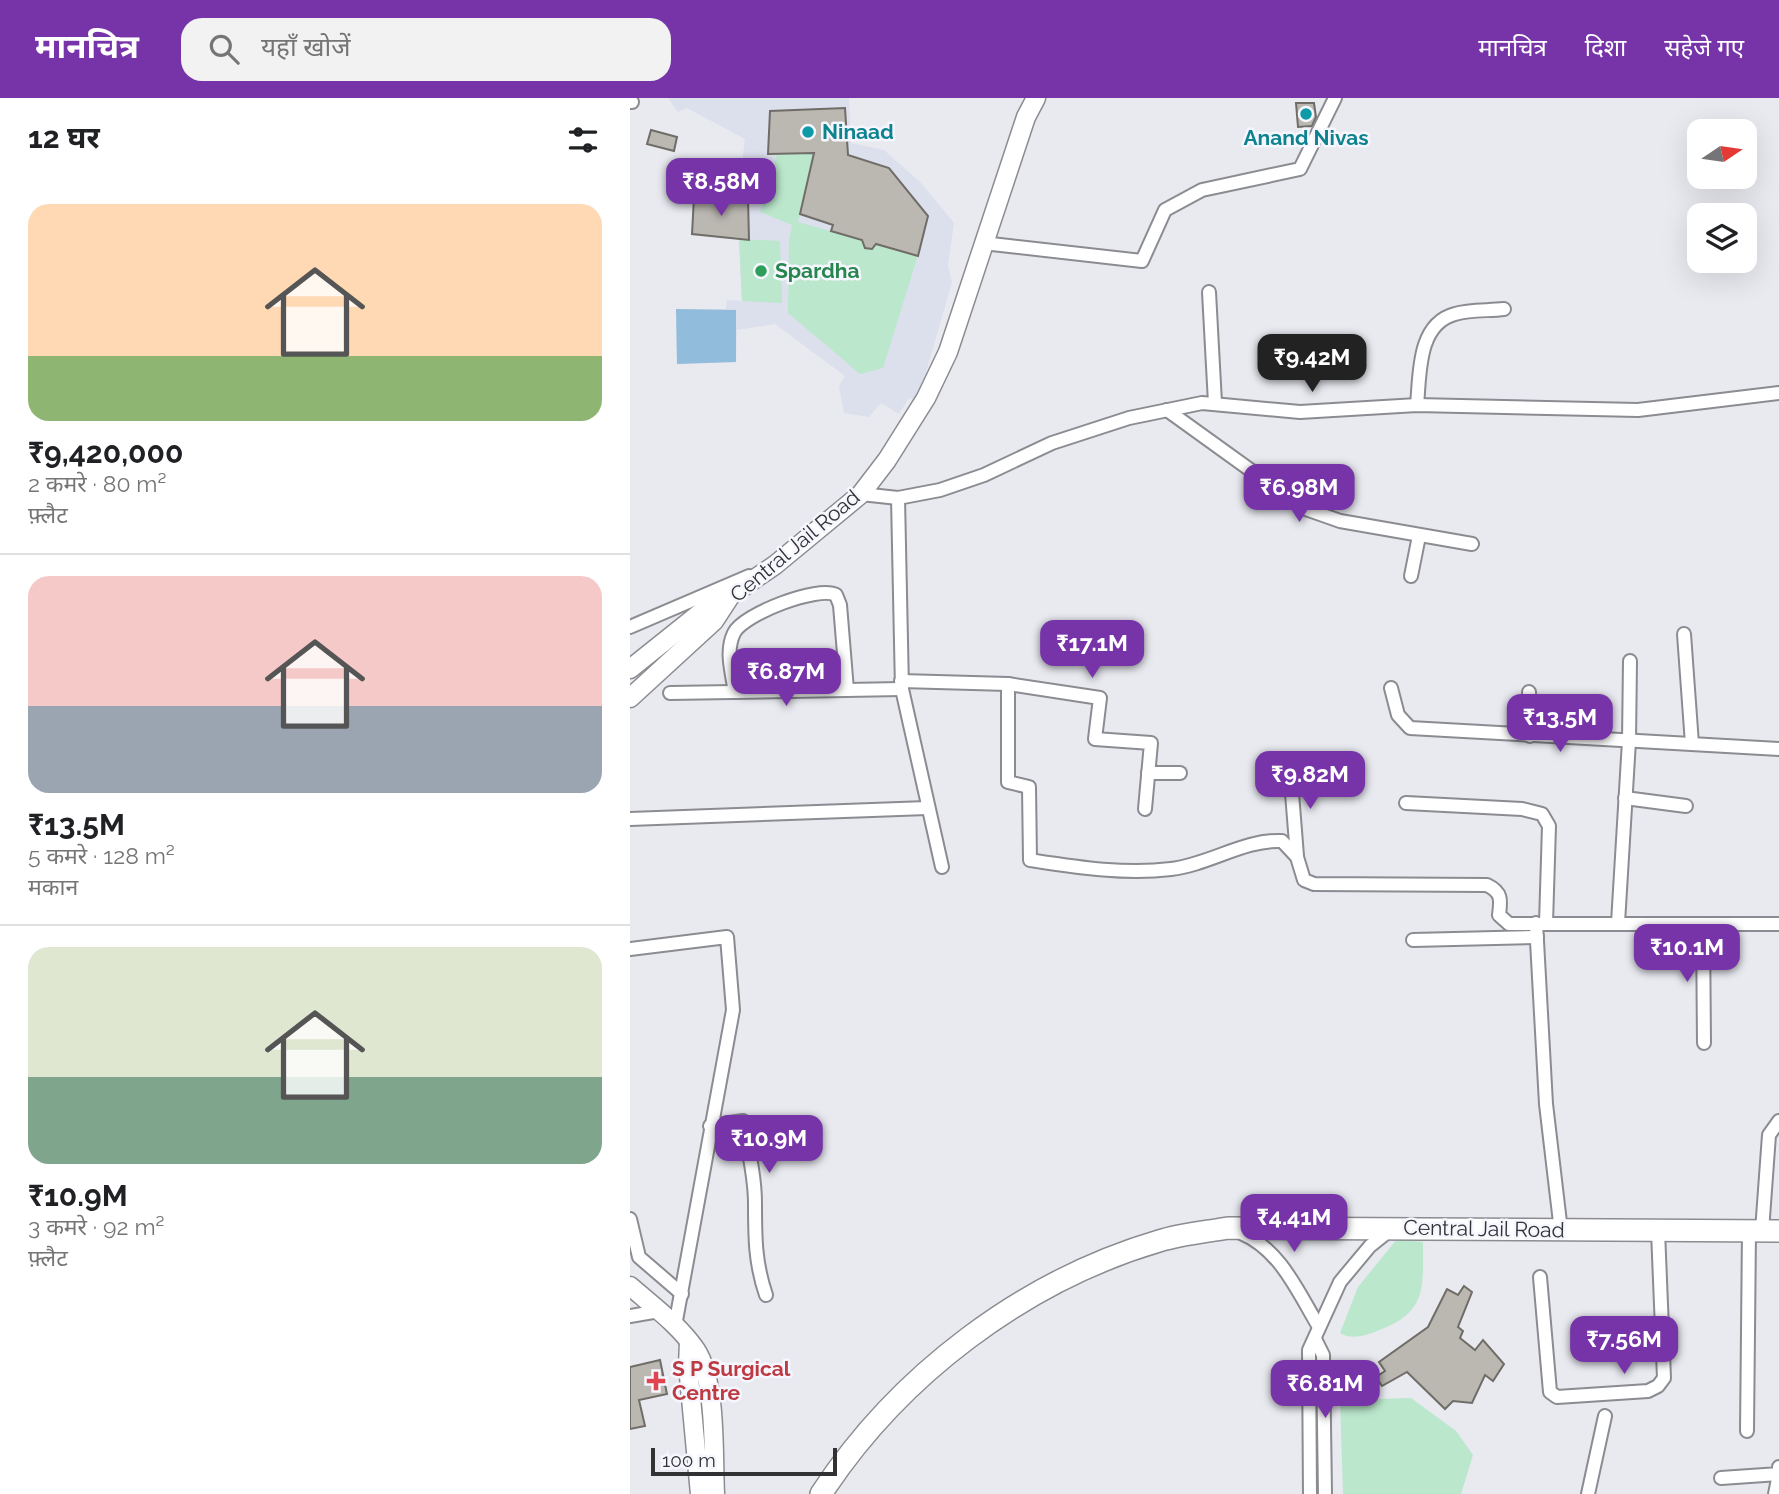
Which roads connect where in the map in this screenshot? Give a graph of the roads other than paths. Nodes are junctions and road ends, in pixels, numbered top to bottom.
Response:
1 (1036, 98) edge
2 (1335, 98) edge
3 (983, 243) junction
4 (1209, 292) dead end
5 (1504, 309) dead end
6 (1779, 393) edge
7 (1215, 403) junction
8 (1417, 405) junction
9 (1167, 410) junction
10 (861, 494) junction
11 (898, 498) junction
12 (1419, 536) junction
13 (1472, 544) dead end
14 (775, 565) junction
15 (1411, 576) dead end
16 (731, 595) junction
17 (630, 627) edge
18 (1684, 634) dead end
19 (1630, 661) dead end
20 (630, 669) edge
21 (1008, 684) junction
22 (902, 685) junction
23 (1391, 688) dead end
24 (846, 690) junction
25 (735, 692) junction
26 (1529, 692) dead end
27 (631, 693) edge
28 (670, 694) dead end
29 (1530, 736) junction
30 (1629, 741) junction
31 (1692, 744) junction
32 (1779, 749) edge
33 (1290, 768) dead end
34 (1148, 773) junction
35 (1180, 773) dead end
36 (1625, 798) junction
37 (1406, 803) dead end
38 (1686, 806) dead end
39 (928, 808) junction
40 (1145, 809) dead end
41 (630, 819) edge
42 (1297, 857) junction
43 (942, 867) dead end
44 (1541, 923) junction
45 (1618, 923) junction
46 (1703, 924) junction
47 (1779, 925) edge
48 (1537, 937) junction
49 (1413, 940) dead end
50 (630, 949) edge
51 (1704, 1043) dead end
52 (1779, 1121) edge
53 (710, 1126) junction
54 (630, 1219) edge
55 (1228, 1228) junction
56 (1393, 1228) junction
57 (1561, 1231) junction
58 (1658, 1231) junction
59 (1763, 1231) edge
60 (1540, 1277) dead end
61 (630, 1286) edge
62 (682, 1294) junction
63 (766, 1295) dead end
64 (659, 1311) junction
65 (630, 1316) edge
66 (675, 1326) junction
67 (1317, 1333) junction
68 (689, 1340) junction
69 (1605, 1416) dead end
70 (1746, 1431) dead end
71 (1779, 1467) edge
72 (1779, 1474) edge
73 (1721, 1478) dead end
74 (700, 1494) edge
75 (715, 1494) edge
76 (821, 1494) edge
77 (1310, 1494) edge
78 (1325, 1494) edge
79 (1588, 1494) edge
80 (1775, 1494) edge

1 - 3 street, Central Jail Road
2 - 3 street
3 - 10 street, Central Jail Road
4 - 7 street
5 - 8 street
6 - 8 street
7 - 8 street
7 - 9 street
9 - 11 street
9 - 12 street
10 - 11 street
10 - 14 street, Central Jail Road
11 - 22 street
12 - 13 street
12 - 15 street
14 - 16 street, Central Jail Road
14 - 17 street
16 - 20 street
16 - 27 street, Central Jail Road
18 - 31 street
19 - 30 street
21 - 22 street
21 - 34 street
21 - 42 street
22 - 24 street
22 - 39 street
23 - 29 street
24 - 25 street
24 - 25 street
25 - 28 street
26 - 29 street
29 - 30 street
30 - 31 street
30 - 36 street
31 - 32 street
33 - 42 street
34 - 35 street
34 - 40 street
36 - 38 street
36 - 45 street
37 - 44 street
39 - 41 street
39 - 43 street
42 - 44 street
44 - 45 street
44 - 48 street
45 - 46 street
46 - 47 street
46 - 51 street
48 - 49 street
48 - 57 street
50 - 53 street
52 - 59 street
53 - 62 street
53 - 63 street
54 - 62 street
55 - 56 main road, Central Jail Road
55 - 67 street
55 - 76 main road, Central Jail Road
56 - 57 main road, Central Jail Road
56 - 67 street
57 - 58 main road, Central Jail Road
58 - 59 main road, Central Jail Road
58 - 60 street
59 - 70 street
61 - 64 street
62 - 66 street
64 - 65 street
64 - 66 street
66 - 68 street
67 - 77 street
67 - 78 street
68 - 74 street
68 - 75 street
69 - 79 street
71 - 72 street
72 - 73 street
72 - 80 street

